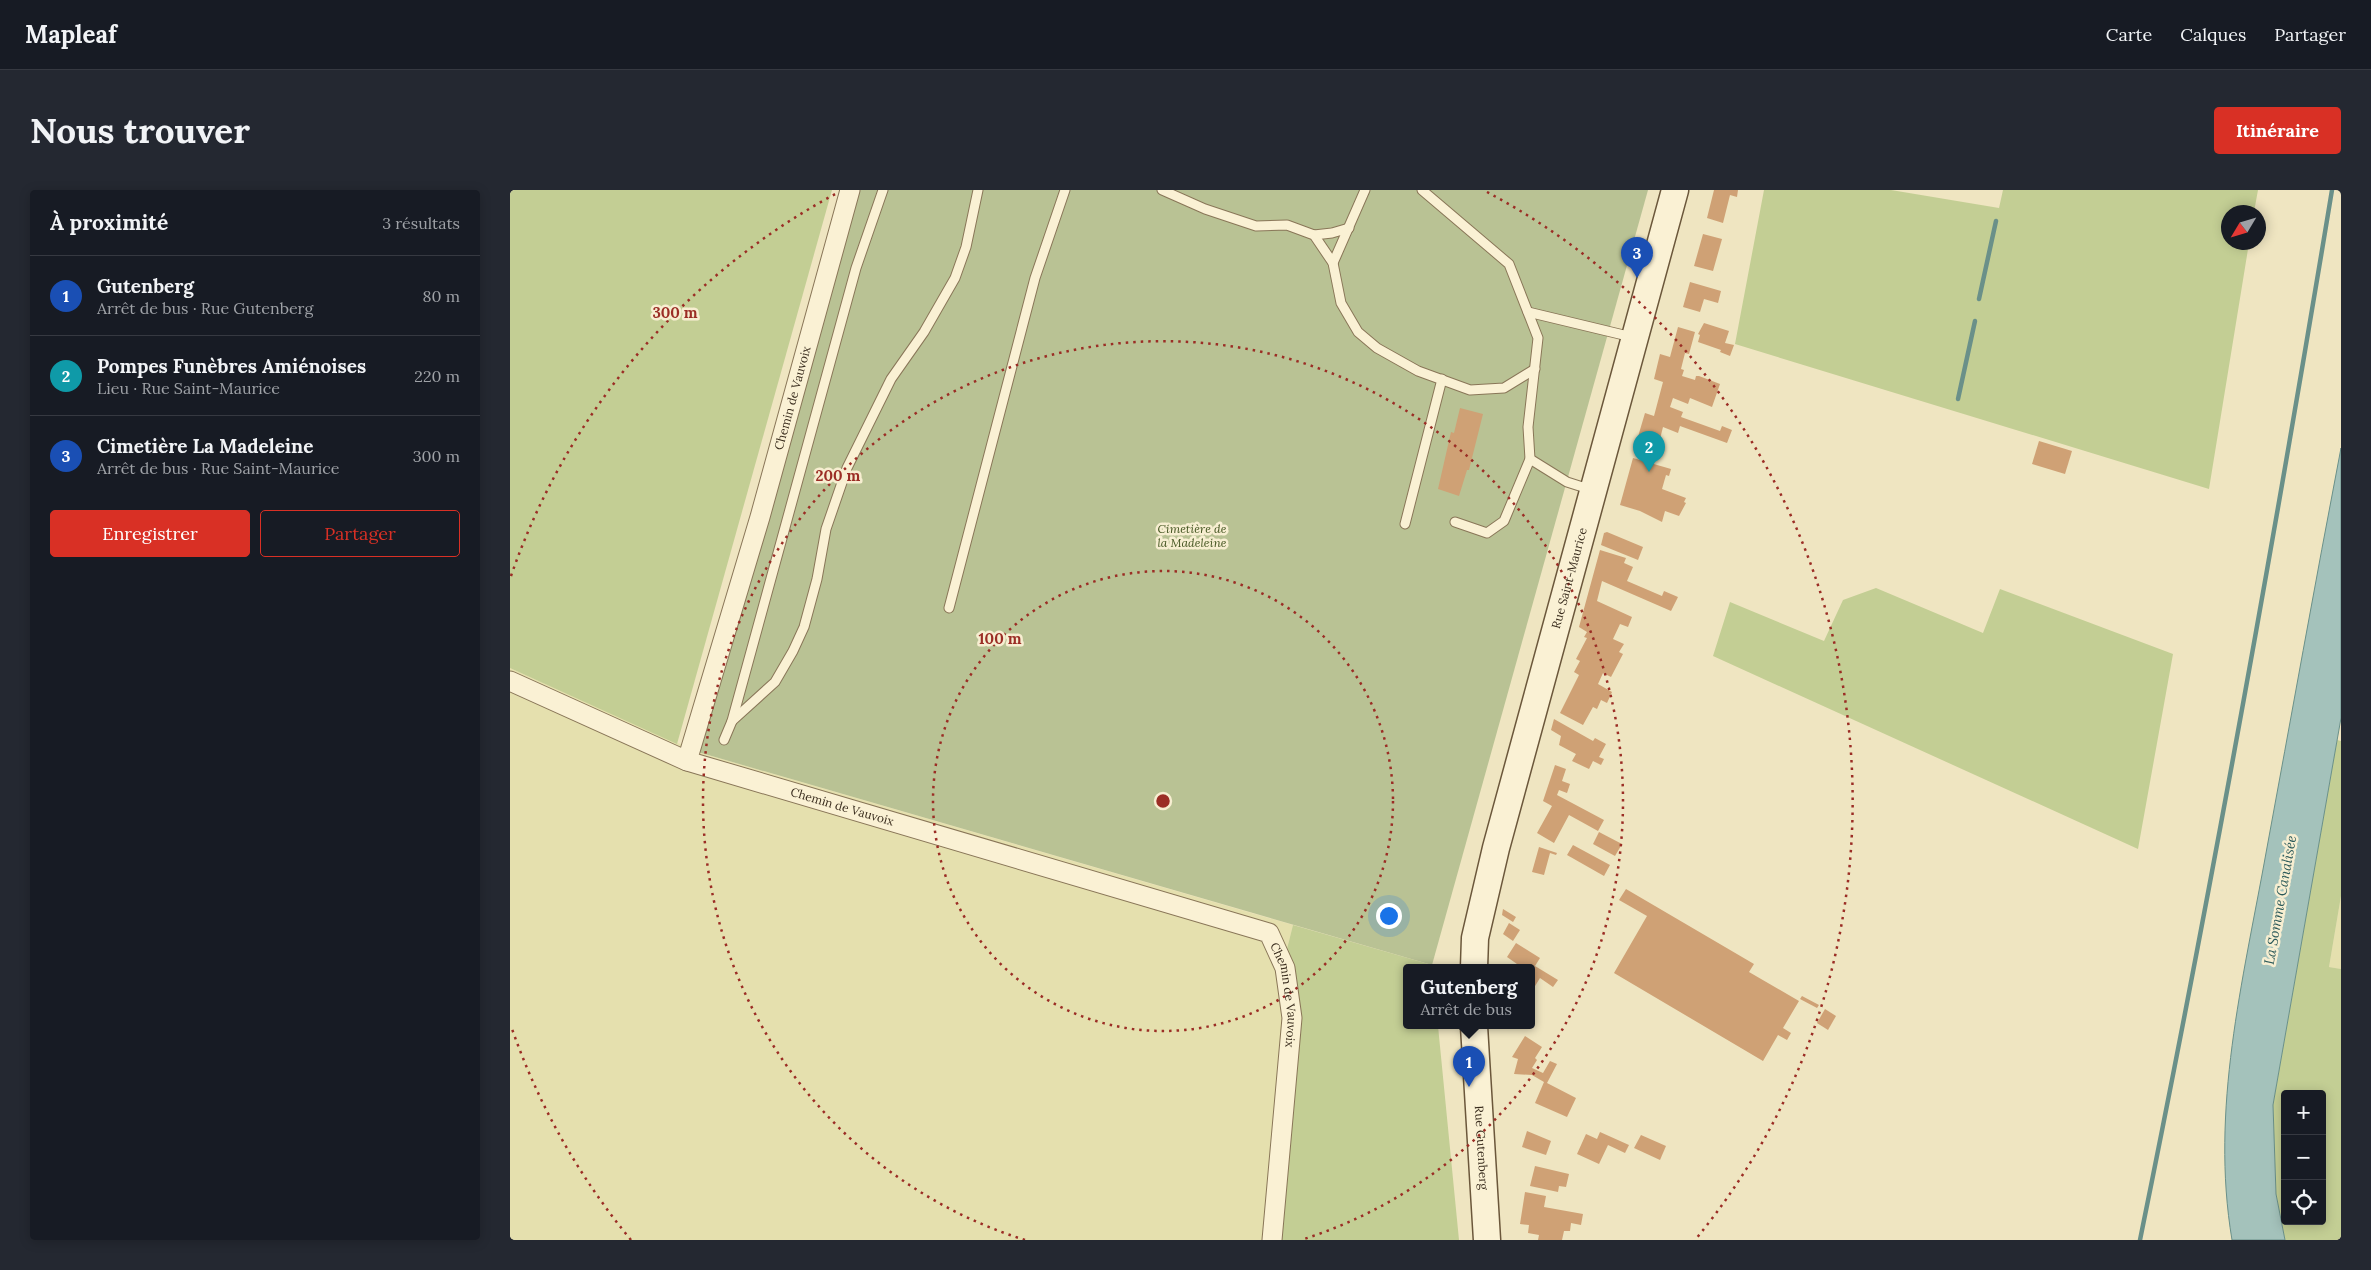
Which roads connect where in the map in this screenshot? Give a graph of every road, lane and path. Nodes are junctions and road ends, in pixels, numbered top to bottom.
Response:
1 (850, 190) edge
2 (882, 190) edge
3 (978, 190) edge
4 (1065, 190) edge
5 (1162, 190) edge
6 (1366, 190) edge
7 (1422, 190) edge
8 (1675, 190) edge
9 (1349, 228) junction
10 (1314, 236) junction
11 (1333, 263) junction
12 (1528, 312) junction
13 (1635, 338) junction
14 (1535, 369) junction
15 (1442, 379) junction
16 (1530, 459) junction
17 (1594, 491) junction
18 (1455, 522) dead end
19 (1405, 524) dead end
20 (949, 608) dead end
21 (510, 681) edge
22 (732, 721) junction
23 (724, 740) dead end
24 (687, 761) junction
25 (1474, 964) edge
26 (1474, 1029) edge
27 (1272, 1240) edge
28 (1487, 1240) edge

1 - 24 street, Chemin de Vauvoix
2 - 22 lane
3 - 22 lane
4 - 20 lane
5 - 10 lane
6 - 9 lane
7 - 12 lane
8 - 13 street, Rue Saint-Maurice
9 - 10 lane
9 - 11 lane
10 - 11 lane
11 - 15 lane
12 - 13 lane
12 - 14 lane
13 - 17 street, Rue Saint-Maurice
14 - 15 lane
14 - 16 lane
15 - 19 lane
16 - 17 lane
16 - 18 lane
17 - 25 street, Rue Saint-Maurice
21 - 24 street
22 - 23 lane
24 - 27 street, Chemin de Vauvoix
26 - 28 street, Rue Gutenberg

